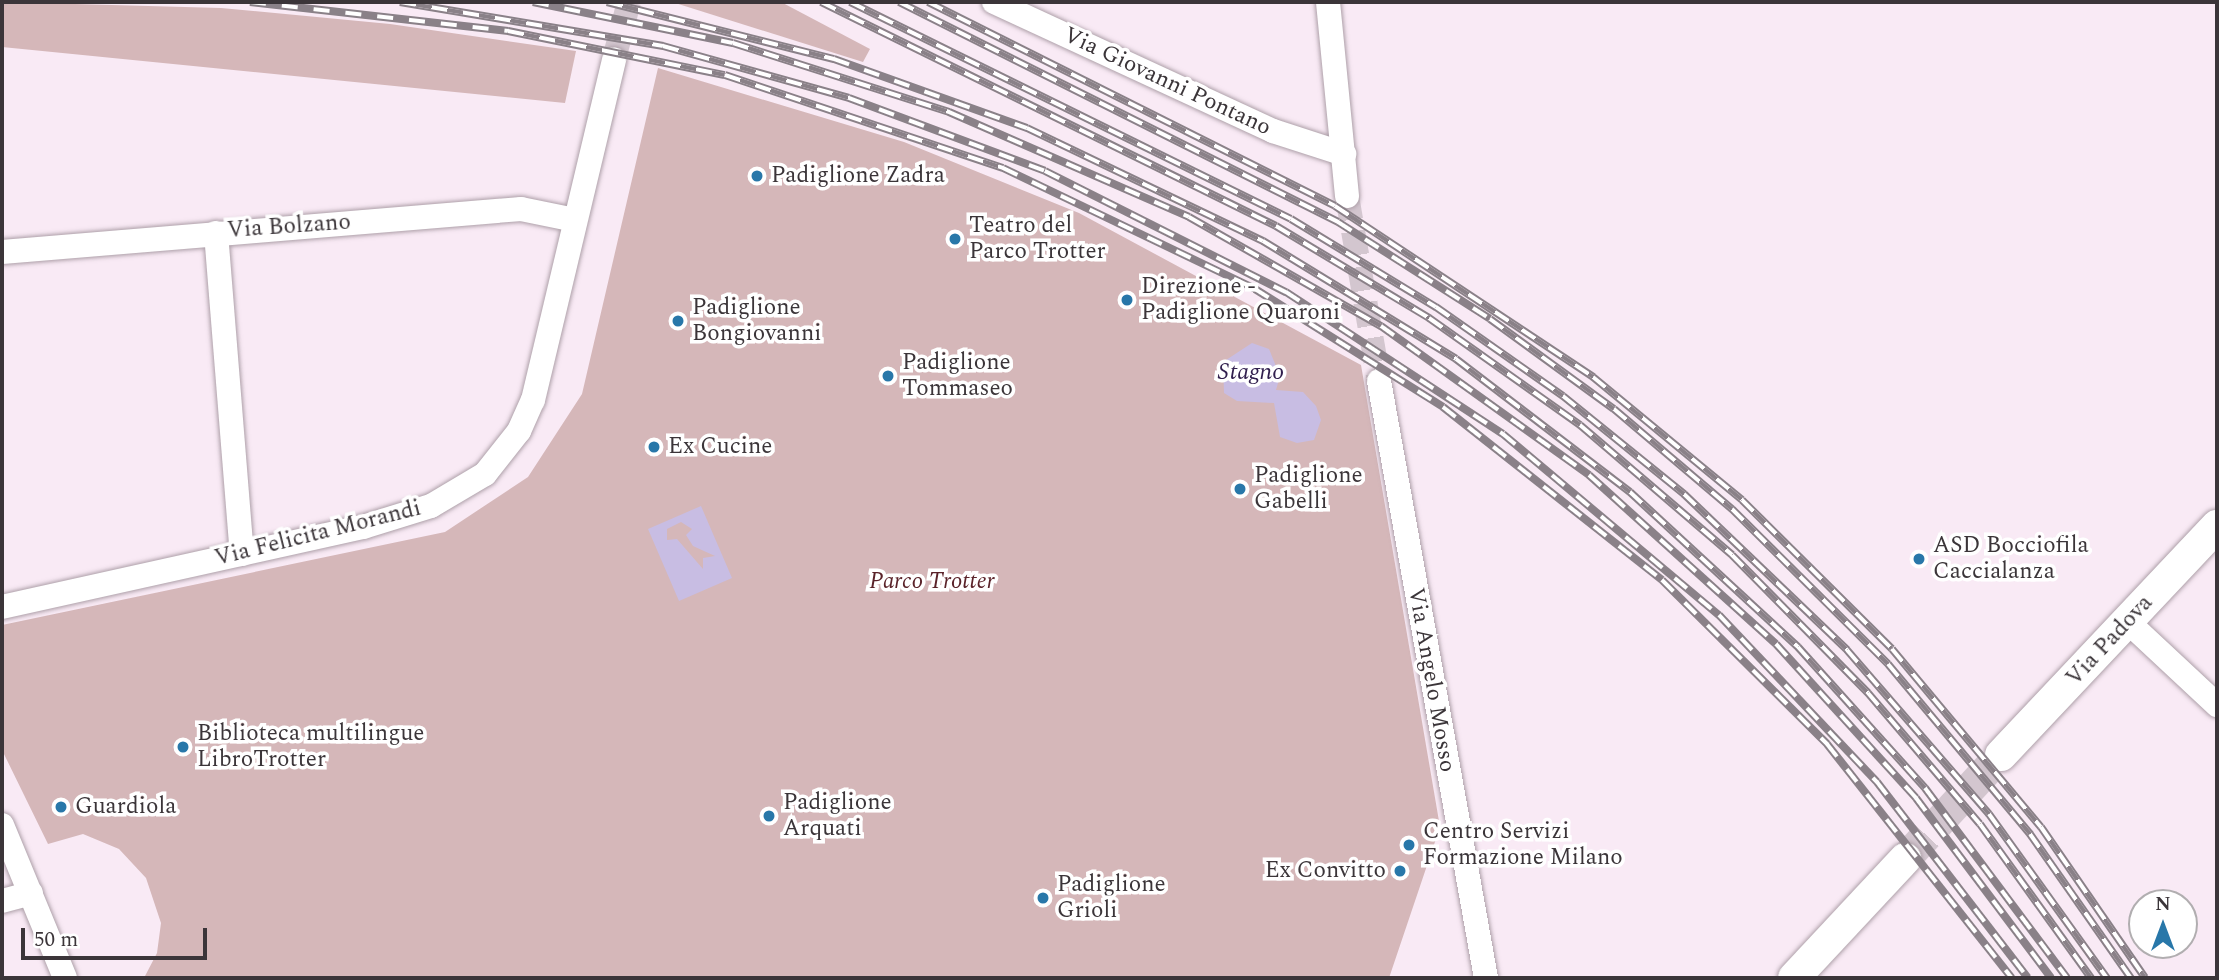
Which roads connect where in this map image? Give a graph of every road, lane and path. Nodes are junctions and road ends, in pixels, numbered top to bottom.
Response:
1 (994, 2) edge
2 (1328, 2) edge
3 (614, 59) tunnel mouth
4 (1344, 154) junction
5 (1347, 196) tunnel mouth
6 (575, 220) junction
7 (216, 233) junction
8 (2, 252) edge
9 (1379, 381) tunnel mouth
10 (2217, 526) edge
11 (242, 554) junction
12 (2, 607) edge
13 (2128, 622) junction
14 (2217, 705) edge
15 (2001, 755) tunnel mouth
16 (2, 825) edge
17 (1905, 859) tunnel mouth
18 (31, 893) junction
19 (2, 901) edge
20 (65, 978) edge
21 (1486, 978) edge
22 (1794, 978) edge

1 - 4 street, Via Giovanni Pontano
2 - 4 street
3 - 6 street, Via Felicita Morandi
4 - 5 street
6 - 7 street, Via Bolzano
6 - 11 street, Via Felicita Morandi
7 - 8 street, Via Bolzano
7 - 11 street
9 - 21 street, Via Angelo Mosso
10 - 13 street, Via Padova
11 - 12 street, Via Felicita Morandi
13 - 14 street
13 - 15 street, Via Padova
16 - 18 street
17 - 22 street
18 - 19 street
18 - 20 street

